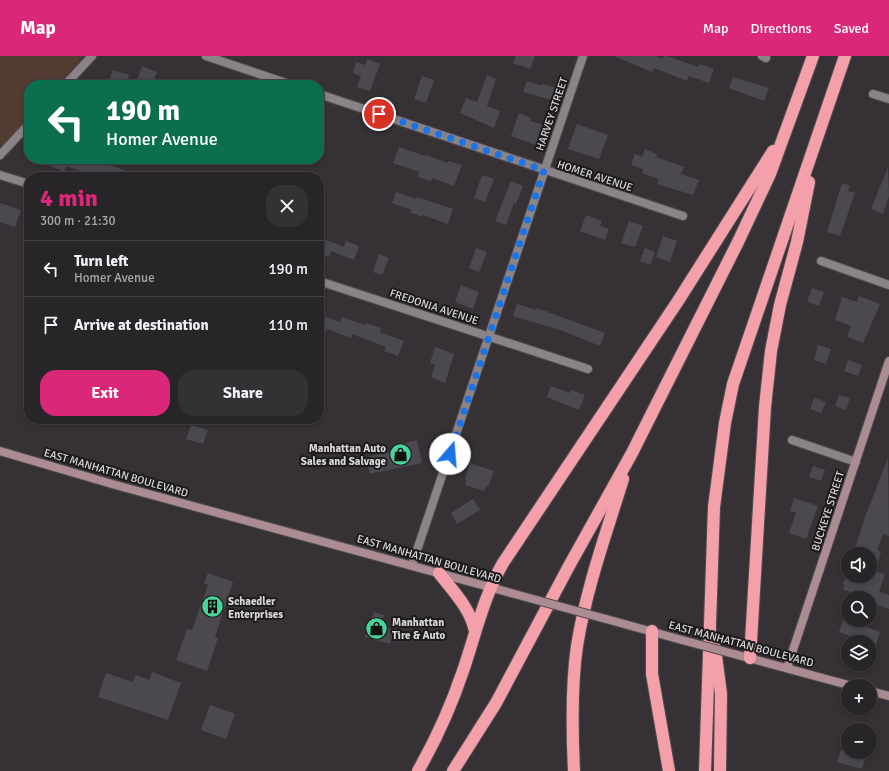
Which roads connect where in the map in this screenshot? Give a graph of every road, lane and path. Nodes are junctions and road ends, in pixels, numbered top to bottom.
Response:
1 (92, 56) edge
2 (206, 56) edge
3 (583, 56) edge
4 (813, 56) edge
5 (845, 56) edge
6 (70, 80) edge
7 (277, 80) edge
8 (873, 94) dead end
9 (324, 96) edge
10 (889, 99) edge
11 (789, 124) junction
12 (24, 130) edge
13 (818, 136) junction
14 (0, 156) edge
15 (544, 170) junction
16 (0, 175) edge
17 (24, 182) edge
18 (683, 216) dead end
19 (820, 261) dead end
20 (324, 283) edge
21 (889, 285) edge
22 (489, 337) junction
23 (889, 361) edge
24 (588, 369) dead end
25 (792, 440) dead end
26 (0, 451) edge
27 (632, 453) junction
28 (856, 462) junction
29 (412, 565) junction
30 (439, 574) junction
31 (491, 588) junction
32 (712, 617) junction
33 (652, 631) junction
34 (475, 632) junction
35 (750, 658) junction
36 (787, 668) junction
37 (841, 683) edge
38 (877, 693) edge
39 (889, 696) edge
40 (418, 771) edge
41 (453, 771) edge
42 (574, 771) edge
43 (669, 771) edge
44 (705, 771) edge
45 (720, 771) edge

1 - 6 street
2 - 7 street
3 - 15 street, HARVEY STREET
4 - 11 highway
5 - 13 highway
8 - 10 street
9 - 15 street, HOMER AVENUE
11 - 27 highway
11 - 31 highway
12 - 14 street
13 - 32 highway
13 - 35 highway
15 - 18 street, HOMER AVENUE
15 - 22 street, HARVEY STREET
16 - 17 street
19 - 21 street
20 - 22 street, FREDONIA AVENUE
22 - 24 street, FREDONIA AVENUE
22 - 29 street, HARVEY STREET
23 - 28 street, BUCKEYE STREET
25 - 28 street
26 - 29 street, EAST MANHATTAN BOULEVARD
27 - 41 highway
27 - 42 highway
28 - 36 street, BUCKEYE STREET
29 - 30 street, EAST MANHATTAN BOULEVARD
30 - 31 street, EAST MANHATTAN BOULEVARD
30 - 34 highway
31 - 33 street, EAST MANHATTAN BOULEVARD, bridge
31 - 34 highway
32 - 44 highway
32 - 45 highway
33 - 35 street, EAST MANHATTAN BOULEVARD, bridge
33 - 43 highway
34 - 40 highway
35 - 36 street, EAST MANHATTAN BOULEVARD
36 - 37 street, EAST MANHATTAN BOULEVARD
38 - 39 street

